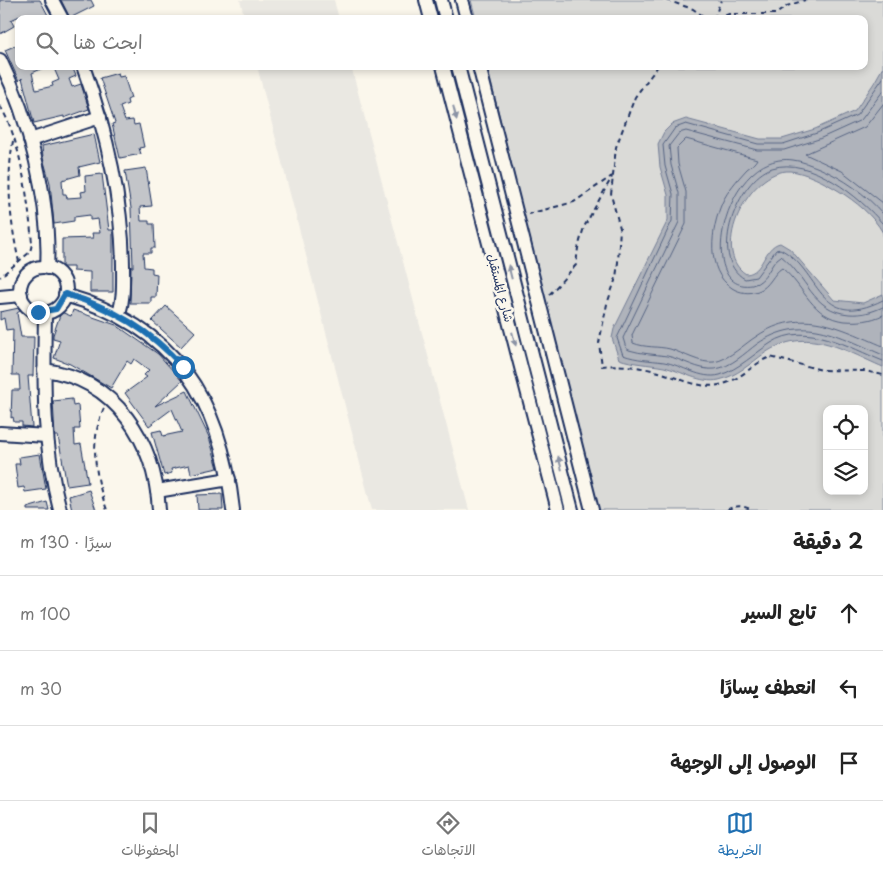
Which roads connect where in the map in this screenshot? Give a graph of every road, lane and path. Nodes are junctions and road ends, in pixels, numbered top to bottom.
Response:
1 (52, 0) edge
2 (426, 0) edge
3 (441, 0) edge
4 (462, 0) edge
5 (666, 0) edge
6 (721, 0) edge
7 (805, 0) edge
8 (60, 15) edge
9 (430, 15) edge
10 (445, 15) edge
11 (466, 15) edge
12 (701, 15) edge
13 (717, 15) edge
14 (726, 15) edge
15 (0, 60) edge
16 (84, 70) edge
17 (444, 70) edge
18 (459, 70) edge
19 (480, 70) edge
20 (655, 70) edge
21 (0, 106) edge
22 (100, 117) junction
23 (13, 138) junction
24 (30, 140) junction
25 (613, 175) junction
26 (517, 216) junction
27 (19, 262) junction
28 (47, 268) junction
29 (0, 277) edge
30 (65, 294) junction
31 (21, 295) junction
32 (0, 297) edge
33 (540, 305) junction
34 (45, 313) junction
35 (119, 314) junction
36 (44, 370) junction
37 (883, 375) edge
38 (109, 397) junction
39 (0, 433) edge
40 (46, 436) junction
41 (228, 479) junction
42 (156, 491) junction
43 (60, 510) edge
44 (107, 510) edge
45 (159, 510) edge
46 (233, 510) edge
47 (558, 510) edge
48 (572, 510) edge
49 (592, 510) edge
50 (727, 510) edge
51 (752, 510) edge

1 - 8 street
2 - 9 street
3 - 10 street
4 - 11 street
5 - 12 path
6 - 13 path
7 - 14 path
15 - 24 street
16 - 22 street
17 -> 47 street, شارع المُستقبل
48 -> 18 street, شارع المُستقبل
19 - 26 street
20 - 25 path
21 - 23 path
22 - 24 street
22 - 35 street
23 - 27 path
23 - 27 path
24 - 28 street
25 - 26 path
25 - 33 path
25 - 37 path
26 - 33 street
27 - 29 path
28 - 30 street
28 - 31 street
30 - 34 street
30 - 35 street
31 - 32 street
31 - 34 street
33 - 49 street
34 - 36 street
35 - 41 street
36 - 38 street
36 - 40 street
38 - 42 street
38 - 44 path
39 - 40 street
40 - 43 street
41 - 42 street
41 - 46 street
42 - 45 street
50 - 51 path

